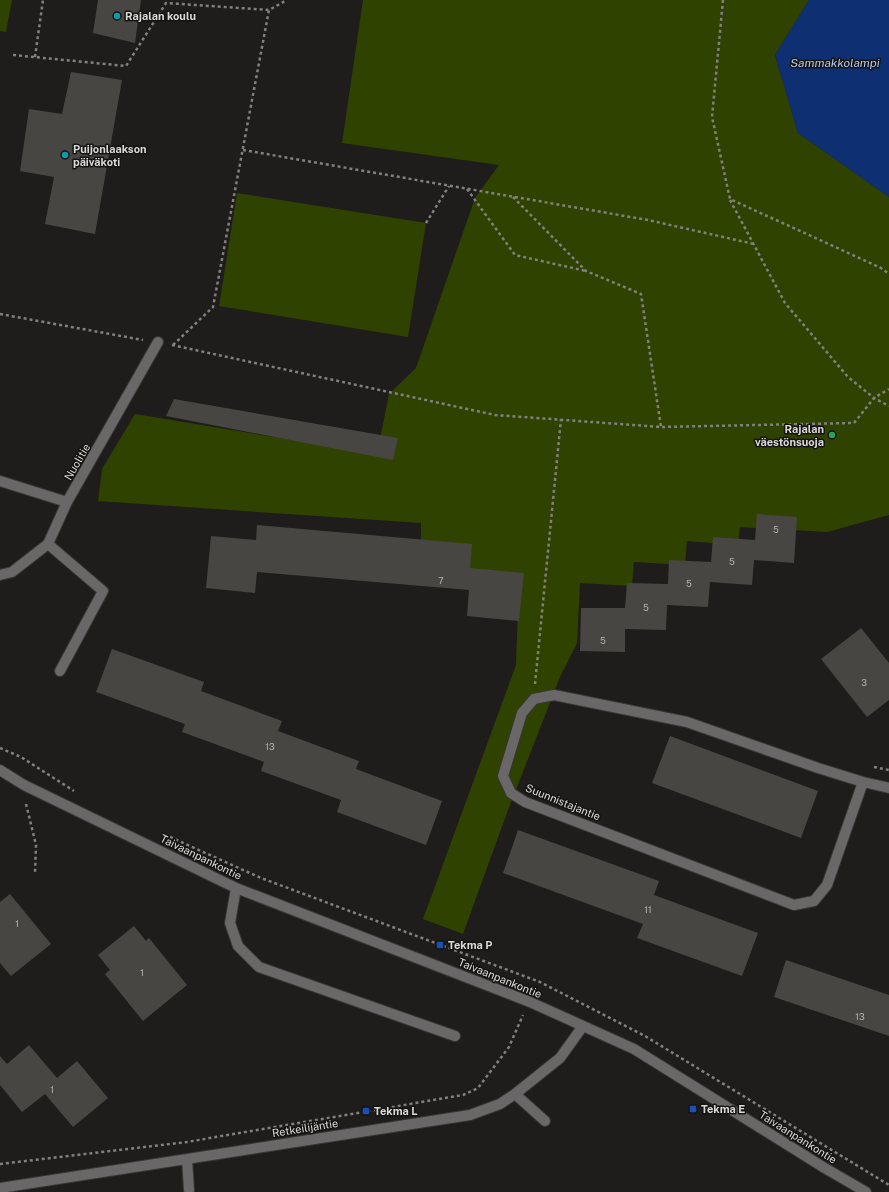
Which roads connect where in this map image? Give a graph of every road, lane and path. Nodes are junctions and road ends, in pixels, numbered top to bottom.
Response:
1 (43, 0) edge
2 (287, 0) edge
3 (723, 0) edge
4 (269, 10) junction
5 (13, 55) dead end
6 (35, 57) junction
7 (242, 150) junction
8 (449, 186) junction
9 (466, 189) junction
10 (513, 197) junction
11 (730, 199) junction
12 (426, 223) dead end
13 (754, 244) junction
14 (586, 272) junction
15 (889, 274) edge
16 (0, 314) edge
17 (158, 342) junction
18 (173, 346) junction
19 (889, 389) edge
20 (874, 398) junction
21 (889, 406) edge
22 (561, 419) junction
23 (661, 427) junction
24 (0, 481) edge
25 (67, 502) junction
26 (48, 544) junction
27 (0, 575) edge
28 (60, 671) dead end
29 (534, 699) junction
30 (0, 748) edge
31 (0, 770) edge
32 (863, 782) junction
33 (889, 788) edge
34 (32, 806) dead end
35 (71, 807) junction
36 (163, 834) dead end
37 (35, 873) dead end
38 (236, 888) junction
39 (530, 1002) junction
40 (582, 1026) junction
41 (454, 1036) dead end
42 (515, 1094) junction
43 (545, 1121) dead end
44 (187, 1159) junction
45 (0, 1164) edge
46 (2, 1189) edge
47 (189, 1190) dead end
48 (866, 1192) edge

1 - 6 path
2 - 4 path
3 - 11 path
4 - 6 path
4 - 7 path
5 - 6 path
7 - 8 path
7 - 18 path
8 - 9 path
8 - 12 path
9 - 10 path
9 - 14 path
10 - 13 path
10 - 14 path
11 - 13 path
11 - 15 path
13 - 20 path
14 - 23 path
16 - 17 path
17 - 18 path
17 - 25 street, Nuolitie
18 - 22 path
19 - 20 path
20 - 21 path
20 - 23 path
22 - 23 path
22 - 29 path
24 - 25 street
25 - 26 street, Nuolitie
26 - 27 street, Nuolitie
26 - 28 street
29 - 32 street
29 - 32 street, Suunnistajantie
30 - 35 path
31 - 35 street, Taivaanpankontie
32 - 33 street
34 - 37 path
35 - 38 street, Taivaanpankontie
36 - 39 path
38 - 39 street, Taivaanpankontie
38 - 41 street
39 - 40 street, Taivaanpankontie
39 - 45 path
40 - 42 street, Retkeilijäntie
40 - 48 street, Taivaanpankontie
42 - 43 street
42 - 44 street, Retkeilijäntie
44 - 46 street, Retkeilijäntie
44 - 47 street

